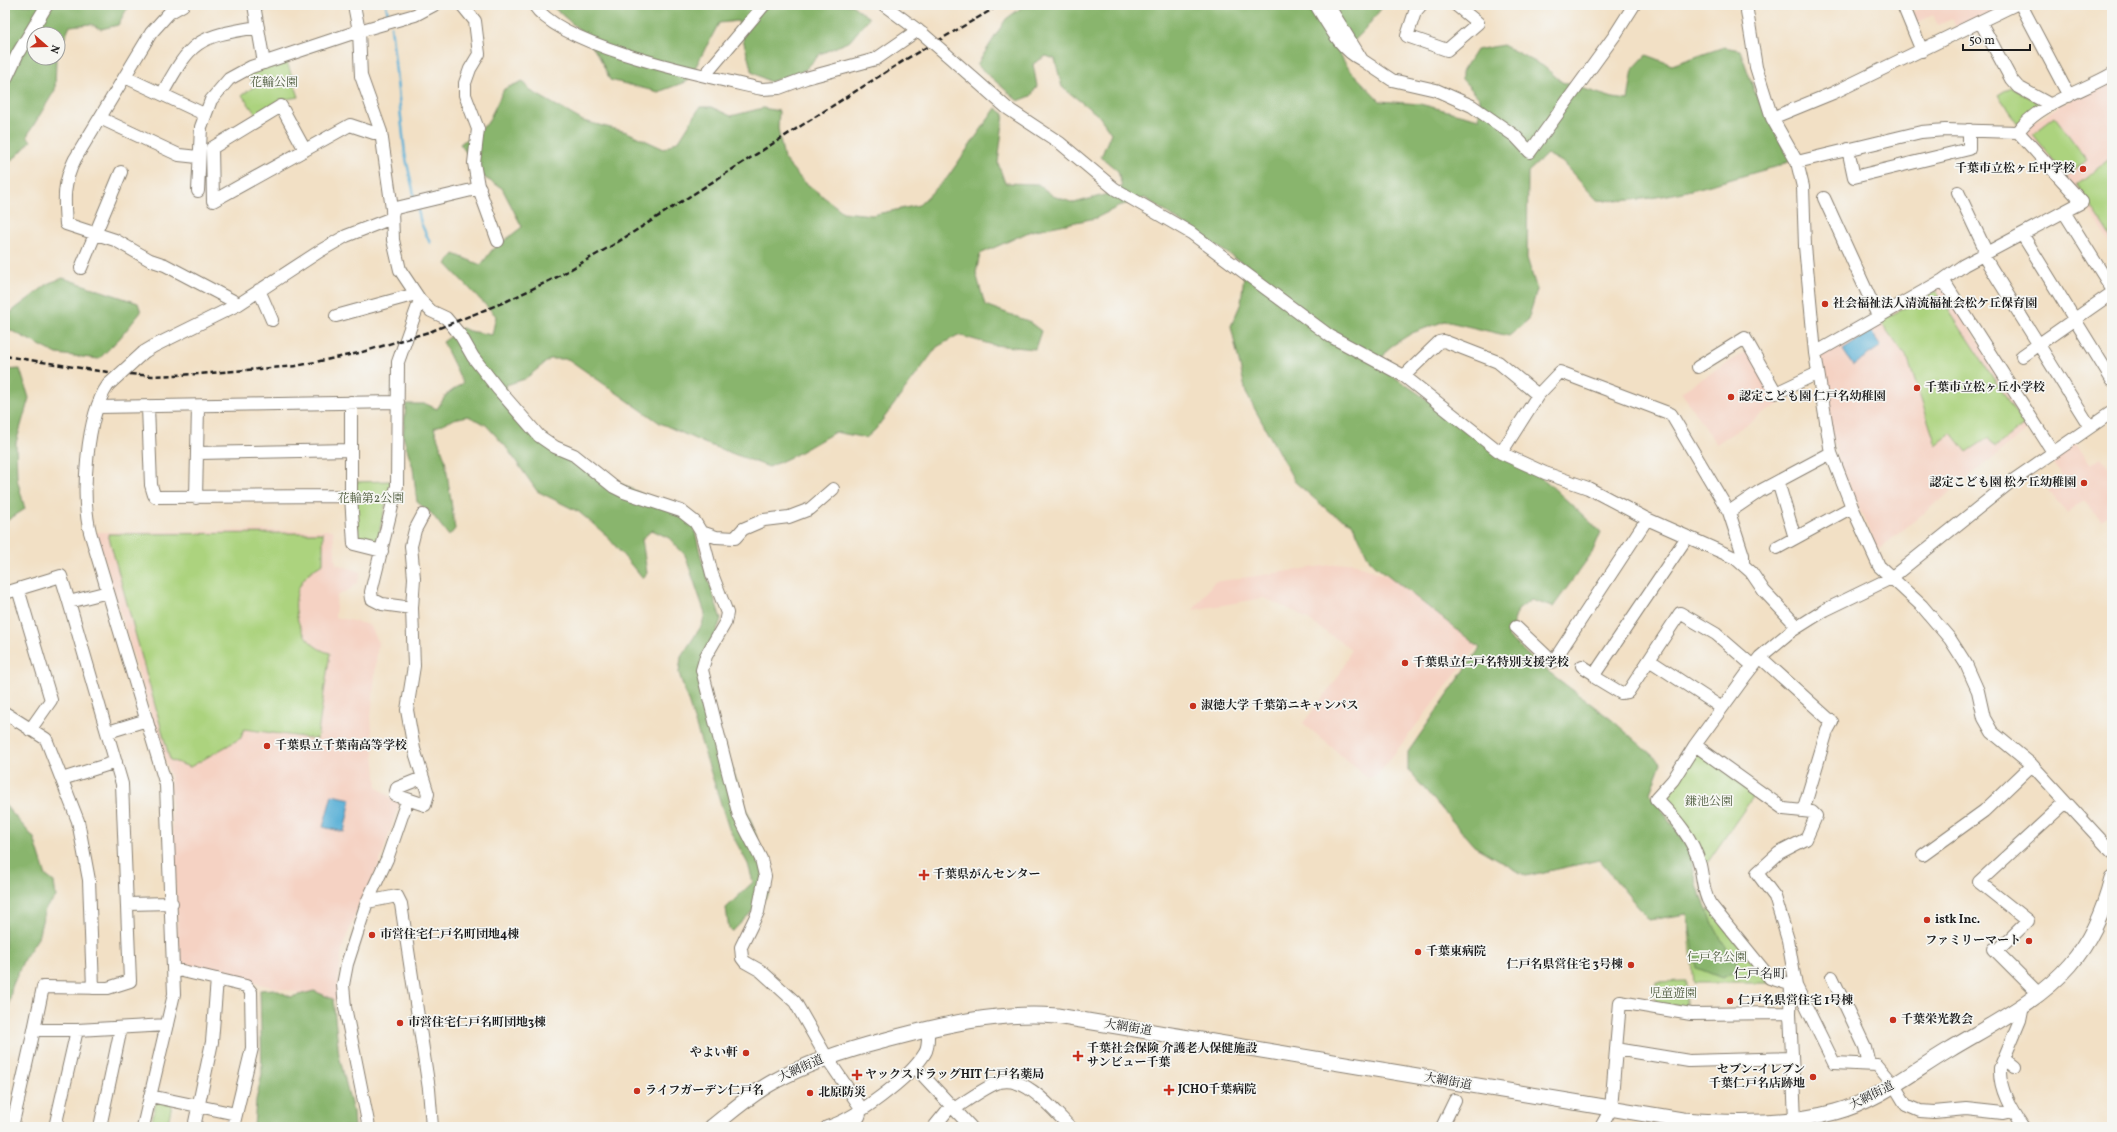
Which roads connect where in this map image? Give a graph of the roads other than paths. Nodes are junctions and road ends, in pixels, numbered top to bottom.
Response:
1 (47, 5) edge
2 (183, 5) edge
3 (254, 5) edge
4 (354, 5) edge
5 (434, 5) edge
6 (462, 5) edge
7 (534, 5) edge
8 (764, 5) edge
9 (884, 5) edge
10 (1316, 5) edge
11 (1328, 5) edge
12 (1421, 5) edge
13 (1456, 5) edge
14 (1634, 5) edge
15 (1746, 5) edge
16 (1903, 5) edge
17 (2014, 5) edge
18 (2021, 5) edge
19 (1981, 23) junction
20 (258, 27) junction
21 (359, 31) junction
22 (921, 32) junction
23 (1922, 51) junction
24 (1362, 60) junction
25 (264, 62) junction
26 (2112, 74) edge
27 (705, 75) junction
28 (125, 77) junction
29 (5, 81) edge
30 (162, 94) junction
31 (2069, 96) junction
32 (2052, 106) junction
33 (204, 114) junction
34 (100, 118) junction
35 (1772, 118) junction
36 (1969, 130) junction
37 (380, 132) junction
38 (2018, 132) junction
39 (1848, 149) junction
40 (305, 150) junction
41 (198, 157) junction
42 (1797, 162) junction
43 (121, 172) dead end
44 (480, 188) junction
45 (198, 191) dead end
46 (1958, 192) dead end
47 (1824, 198) dead end
48 (2064, 212) junction
49 (392, 214) junction
50 (94, 234) junction
51 (2022, 234) junction
52 (498, 241) dead end
53 (1983, 255) junction
54 (81, 268) dead end
55 (1943, 280) junction
56 (2112, 289) edge
57 (259, 290) junction
58 (2112, 293) edge
59 (418, 297) junction
60 (239, 304) junction
61 (336, 316) dead end
62 (1878, 316) junction
63 (2074, 319) junction
64 (272, 320) dead end
65 (2038, 345) junction
66 (1815, 353) junction
67 (2022, 356) dead end
68 (1698, 367) dead end
69 (1818, 373) junction
70 (1404, 376) junction
71 (2112, 380) edge
72 (1538, 395) junction
73 (351, 402) junction
74 (398, 402) junction
75 (98, 407) junction
76 (148, 407) junction
77 (198, 407) junction
78 (2112, 412) edge
79 (2090, 428) junction
80 (351, 450) junction
81 (198, 452) junction
82 (2053, 452) junction
83 (1502, 453) junction
84 (1831, 453) junction
85 (1778, 482) junction
86 (833, 489) dead end
87 (351, 496) junction
88 (196, 498) junction
89 (1852, 507) junction
90 (1729, 512) junction
91 (423, 515) dead end
92 (1647, 519) junction
93 (702, 532) junction
94 (1687, 537) junction
95 (1795, 538) junction
96 (1777, 548) dead end
97 (382, 551) junction
98 (1743, 564) junction
99 (1891, 578) junction
100 (18, 589) junction
101 (108, 592) junction
102 (5, 593) edge
103 (69, 602) junction
104 (412, 608) junction
105 (1797, 626) junction
106 (1516, 627) dead end
107 (1650, 660) junction
108 (1757, 662) junction
109 (1582, 666) dead end
110 (1596, 675) junction
111 (1722, 708) junction
112 (5, 713) edge
113 (147, 720) junction
114 (30, 730) junction
115 (108, 732) junction
116 (1695, 745) junction
117 (116, 762) junction
118 (2032, 765) junction
119 (422, 778) junction
120 (62, 779) junction
121 (407, 801) junction
122 (2066, 802) junction
123 (1803, 811) junction
124 (2112, 852) edge
125 (1923, 855) dead end
126 (2112, 879) edge
127 (367, 902) junction
128 (172, 903) junction
129 (127, 904) junction
130 (174, 969) junction
131 (1832, 977) dead end
132 (217, 979) junction
133 (1794, 986) junction
134 (93, 988) junction
135 (2038, 993) junction
136 (2023, 1005) junction
137 (1790, 1012) junction
138 (167, 1025) junction
139 (121, 1028) junction
140 (928, 1029) junction
141 (34, 1030) junction
142 (77, 1030) junction
143 (1616, 1049) junction
144 (828, 1058) junction
145 (1792, 1058) junction
146 (2004, 1059) junction
147 (1869, 1064) junction
148 (915, 1067) junction
149 (2014, 1067) dead end
150 (1894, 1085) junction
151 (150, 1096) junction
152 (1455, 1100) dead end
153 (199, 1106) junction
154 (952, 1107) junction
155 (1611, 1108) junction
156 (2012, 1110) junction
157 (861, 1112) junction
158 (236, 1114) junction
159 (1795, 1119) junction
160 (1682, 1123) edge
161 (12, 1127) edge
162 (55, 1127) edge
163 (100, 1127) edge
164 (143, 1127) edge
165 (194, 1127) edge
166 (233, 1127) edge
167 (369, 1127) edge
168 (432, 1127) edge
169 (712, 1127) edge
170 (827, 1127) edge
171 (851, 1127) edge
172 (934, 1127) edge
173 (971, 1127) edge
174 (1070, 1127) edge
175 (1442, 1127) edge
176 (1601, 1127) edge
177 (2023, 1127) edge

1 - 29 street
2 - 28 street
3 - 20 street
4 - 21 street
5 - 21 street
6 - 44 street
7 - 27 street
8 - 27 street
9 - 22 street
10 - 24 street
11 - 24 street
12 - 13 street
14 - 24 street
15 - 35 street
16 - 23 street
17 - 19 street
18 - 31 street
19 - 23 street
19 - 32 street
20 - 25 street
20 - 30 street
21 - 25 street
21 - 37 street
22 - 27 street
22 - 70 street, bridge
23 - 35 street
25 - 33 street
26 - 31 street
28 - 30 street
28 - 34 street
30 - 33 street
31 - 32 street
32 - 38 street
33 - 41 street
34 - 41 street
34 - 50 street
35 - 42 street
36 - 38 street
36 - 39 street
36 - 39 street
37 - 40 street
37 - 49 street
38 - 48 street
39 - 42 street
40 - 40 street
41 - 45 street
42 - 66 street
43 - 50 street
44 - 49 street
44 - 52 street
46 - 53 street
47 - 62 street
48 - 51 street
48 - 56 street
49 - 57 street
49 - 59 street
50 - 54 street
50 - 60 street
51 - 53 street
51 - 63 street
53 - 55 street
53 - 65 street
55 - 62 street
55 - 82 street
57 - 60 street
57 - 64 street
58 - 63 street
59 - 61 street
59 - 74 street
59 - 93 street
60 - 75 street, bridge
62 - 66 street
63 - 65 street
63 - 71 street
65 - 67 street
65 - 79 street
66 - 69 street
68 - 69 street
69 - 84 street
70 - 72 street
70 - 83 street
72 - 83 street
72 - 90 street
73 - 74 street
73 - 77 street
73 - 80 street
74 - 97 street
75 - 76 street
75 - 101 street
76 - 77 street
76 - 88 street
77 - 81 street
78 - 79 street
79 - 82 street
80 - 81 street
80 - 87 street
81 - 88 street
82 - 99 street
83 - 92 street
84 - 85 street
84 - 89 street
85 - 90 street
85 - 95 street
86 - 93 street
87 - 88 street
87 - 97 street
89 - 95 street
89 - 99 street
90 - 98 street
91 - 104 street
92 - 94 street
92 - 106 street
93 - 144 street
94 - 98 street
94 - 110 street
95 - 96 street
97 - 104 street
98 - 105 street
99 - 105 street
99 - 118 street
100 - 102 street
100 - 103 street
100 - 114 street
101 - 103 street
101 - 113 street
103 - 115 street
104 - 119 street
105 - 108 street
107 - 108 street
107 - 110 street
107 - 111 street
108 - 111 street
108 - 123 street
109 - 110 street
111 - 116 street
112 - 114 street
113 - 115 street
113 - 128 street
114 - 120 street
115 - 117 street
116 - 123 street
116 - 133 street
117 - 120 street
117 - 129 street
118 - 122 street
118 - 125 street
119 - 121 street
119 - 121 street
120 - 134 street
121 - 127 street
122 - 124 street
122 - 135 street
123 - 133 street
126 - 135 main road, 大網街道
127 - 167 street
127 - 168 street
128 - 129 street
128 - 130 street
129 - 134 street
130 - 132 street
130 - 138 street
131 - 147 street
132 - 153 street
132 - 158 street
133 - 137 street
133 - 147 street
134 - 141 street
135 - 136 main road, 大網街道
136 - 146 street
136 - 150 main road, 大網街道
137 - 143 street
137 - 145 street
138 - 139 street
138 - 151 street
139 - 142 street
139 - 163 street
140 - 144 main road, 大網街道
140 - 148 street
140 - 155 main road, 大網街道
141 - 142 street
141 - 161 street
142 - 162 street
143 - 145 street
143 - 155 street
144 - 157 street
144 - 169 main road, 大網街道
145 - 159 street
146 - 149 street
146 - 156 street
147 - 150 street
148 - 154 street
148 - 157 street
150 - 156 street
150 - 159 main road, 大網街道
151 - 153 street
151 - 164 street
152 - 175 street
153 - 158 street
153 - 165 street
154 - 172 street
154 - 173 street
154 - 174 street
155 - 160 main road, 大網街道
155 - 176 street
156 - 177 street
157 - 170 street
157 - 171 street
158 - 166 street
159 - 160 main road, 大網街道

